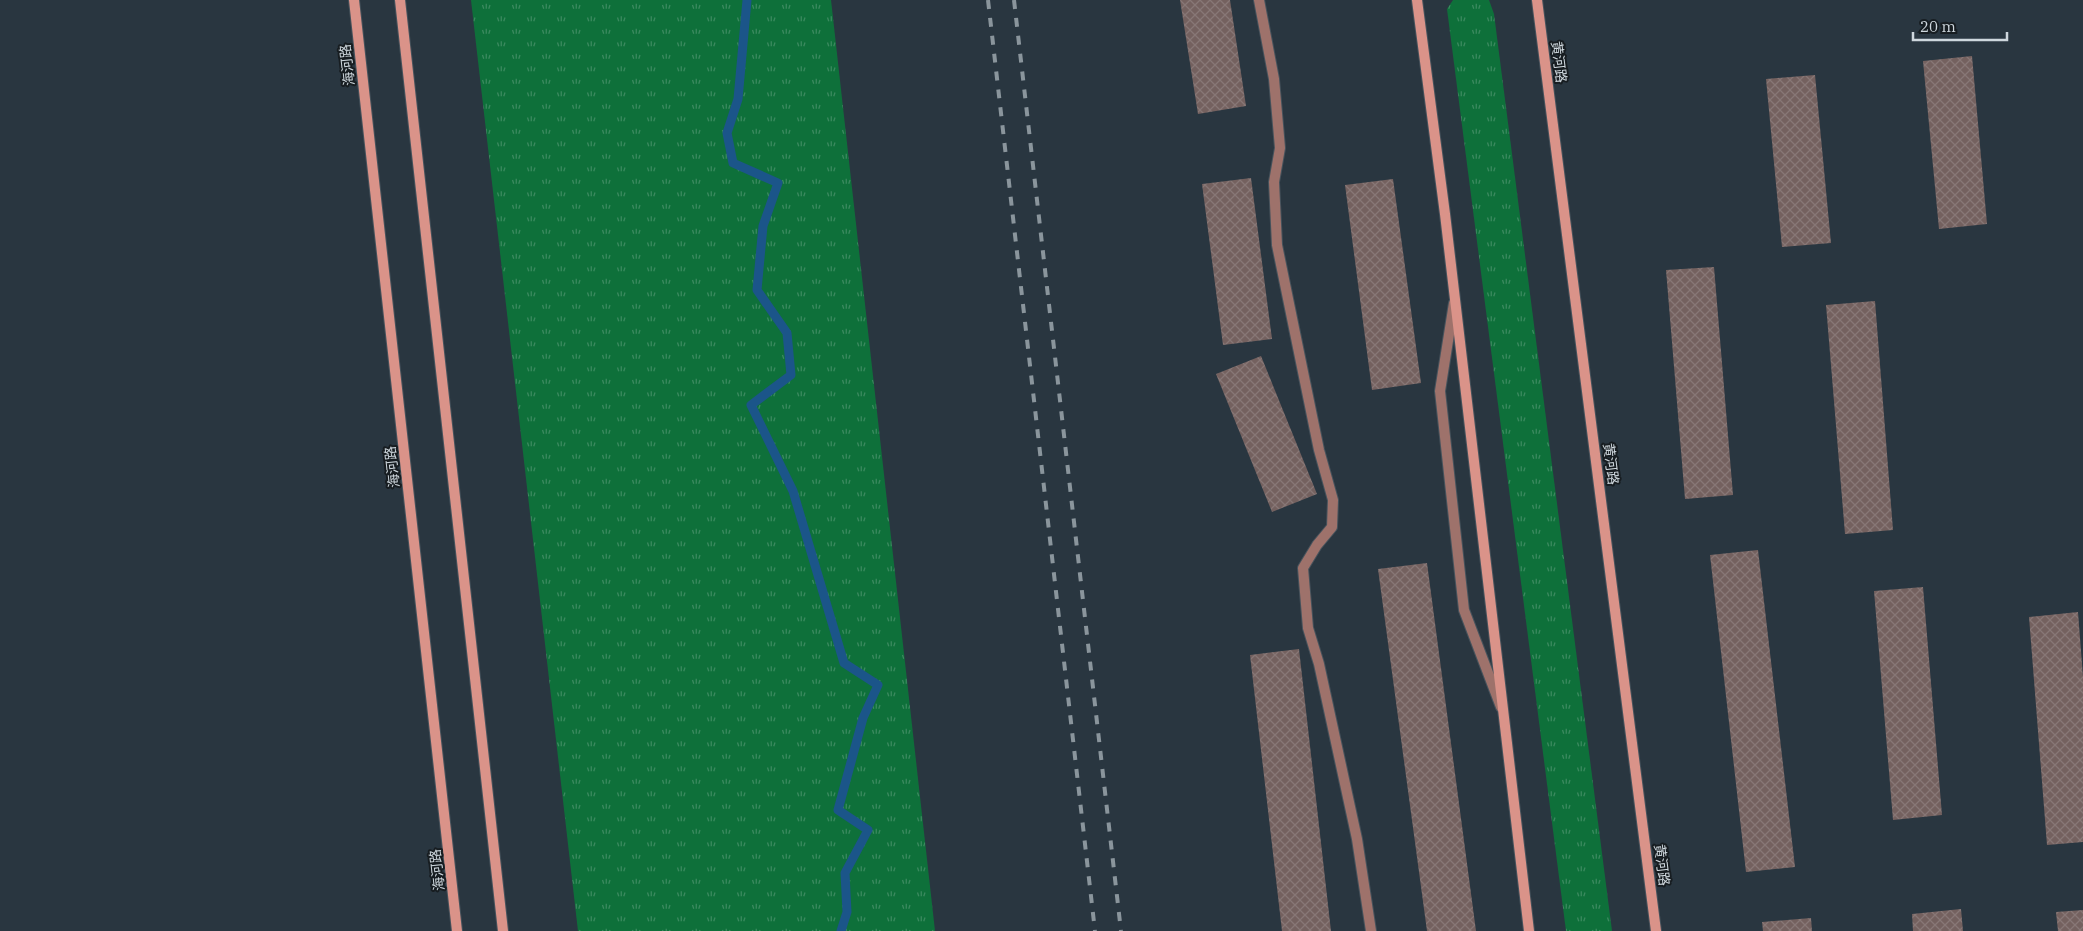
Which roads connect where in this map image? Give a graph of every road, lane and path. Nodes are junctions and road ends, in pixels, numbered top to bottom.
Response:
1 (354, 0) edge
2 (400, 0) edge
3 (1259, 0) edge
4 (1417, 0) edge
5 (1537, 0) edge
6 (1454, 298) junction
7 (1503, 712) junction
8 (458, 931) edge
9 (502, 931) edge
10 (1371, 931) edge
11 (1529, 931) edge
12 (1656, 931) edge

1 - 8 main road, 海河路
2 - 9 main road
3 - 10 lane
4 - 6 main road
5 - 12 main road, 黄河路
6 - 7 main road
6 - 7 lane
7 - 11 main road

